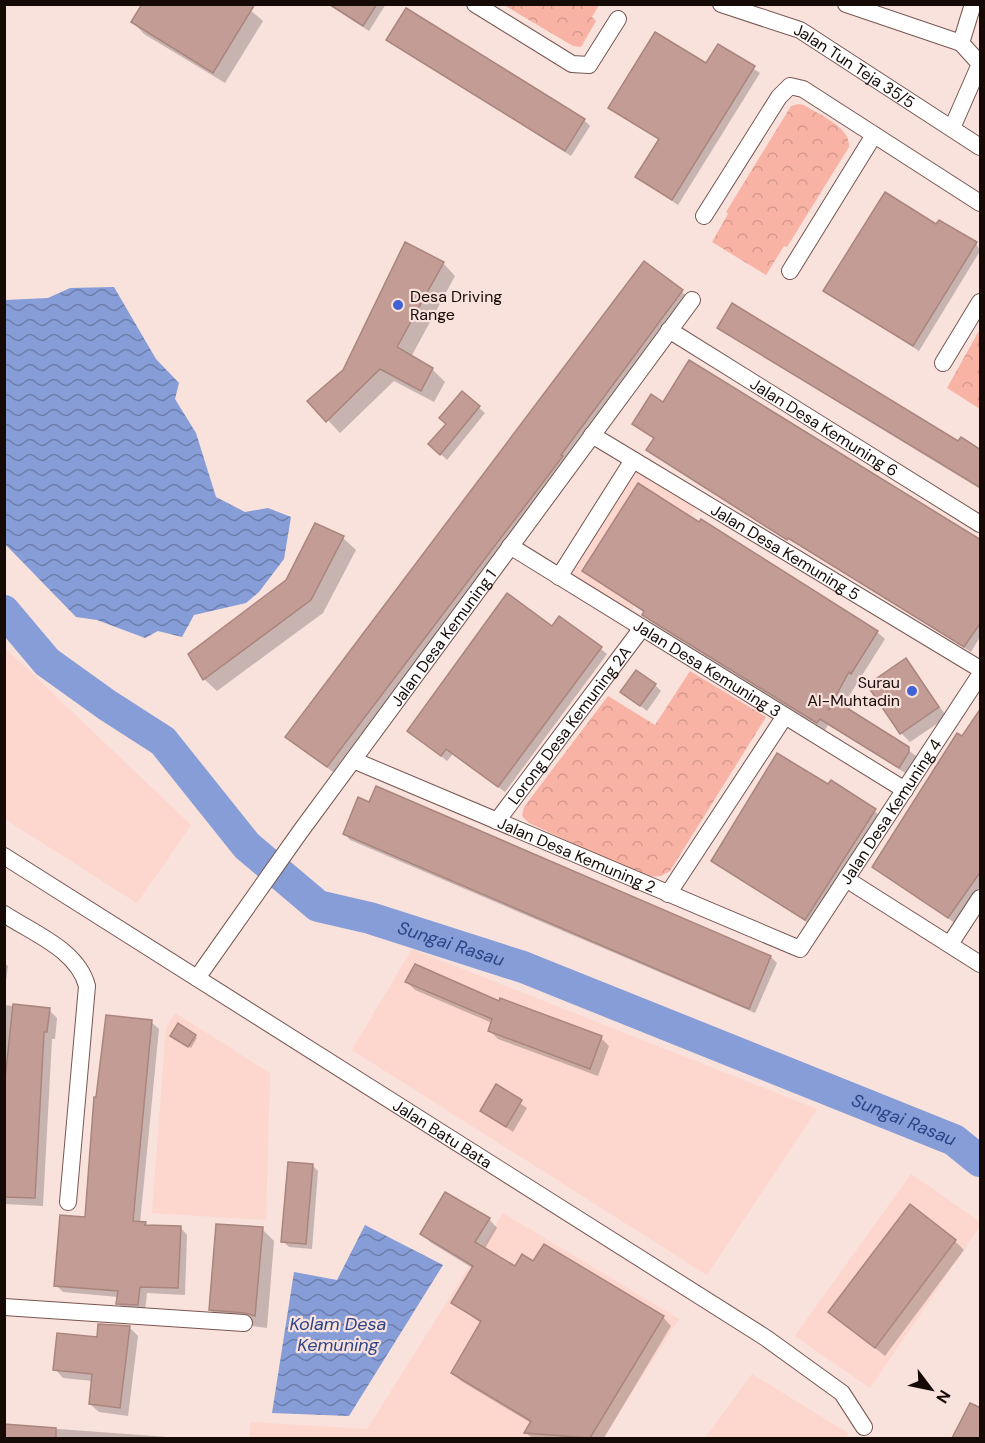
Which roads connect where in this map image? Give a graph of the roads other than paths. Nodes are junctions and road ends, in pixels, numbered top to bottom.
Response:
1 (475, 4) edge
2 (721, 4) edge
3 (846, 4) edge
4 (973, 4) edge
5 (618, 19) dead end
6 (961, 43) junction
7 (981, 64) edge
8 (981, 126) edge
9 (951, 128) junction
10 (874, 135) junction
11 (977, 144) edge
12 (981, 203) edge
13 (704, 216) dead end
14 (790, 271) dead end
15 (692, 300) dead end
16 (981, 302) edge
17 (669, 330) junction
18 (942, 363) dead end
19 (592, 435) junction
20 (633, 460) junction
21 (981, 524) edge
22 (510, 546) junction
23 (559, 577) junction
24 (642, 628) junction
25 (981, 669) edge
26 (981, 675) edge
27 (785, 716) junction
28 (353, 760) junction
29 (905, 790) junction
30 (496, 821) junction
31 (4, 856) edge
32 (846, 879) junction
33 (668, 894) junction
34 (981, 898) edge
35 (4, 914) edge
36 (950, 944) junction
37 (800, 949) joint
38 (981, 964) edge
39 (197, 978) junction
40 (68, 1202) dead end
41 (4, 1307) edge
42 (244, 1323) dead end
43 (864, 1427) dead end

1 - 5 street
2 - 9 street, Jalan Tun Teja 35/5
3 - 6 street
4 - 6 street
6 - 7 street
7 - 9 street
8 - 11 street
9 - 11 street, Jalan Tun Teja 35/5
10 - 12 street
10 - 13 street
10 - 14 street
15 - 17 street, Jalan Desa Kemuning 1
16 - 18 street
17 - 19 street, Jalan Desa Kemuning 1
17 - 21 street, Jalan Desa Kemuning 6
19 - 20 street, Jalan Desa Kemuning 5
19 - 22 street, Jalan Desa Kemuning 1
20 - 23 street
20 - 25 street, Jalan Desa Kemuning 5
22 - 23 street, Jalan Desa Kemuning 3
22 - 28 street, Jalan Desa Kemuning 1
23 - 24 street, Jalan Desa Kemuning 3
24 - 27 street, Jalan Desa Kemuning 3
24 - 30 street, Lorong Desa Kemuning 2A
26 - 29 street, Jalan Desa Kemuning 4
27 - 29 street, Jalan Desa Kemuning 3
27 - 33 street
28 - 30 street, Jalan Desa Kemuning 2
28 - 39 street, Jalan Desa Kemuning 1
29 - 32 street, Jalan Desa Kemuning 4
30 - 33 street, Jalan Desa Kemuning 2
31 - 39 street, Jalan Batu Bata
32 - 36 street
32 - 37 street, Jalan Desa Kemuning 4
33 - 37 street, Jalan Desa Kemuning 2
34 - 36 street
35 - 40 street
36 - 38 street
39 - 43 street, Jalan Batu Bata
41 - 42 street

